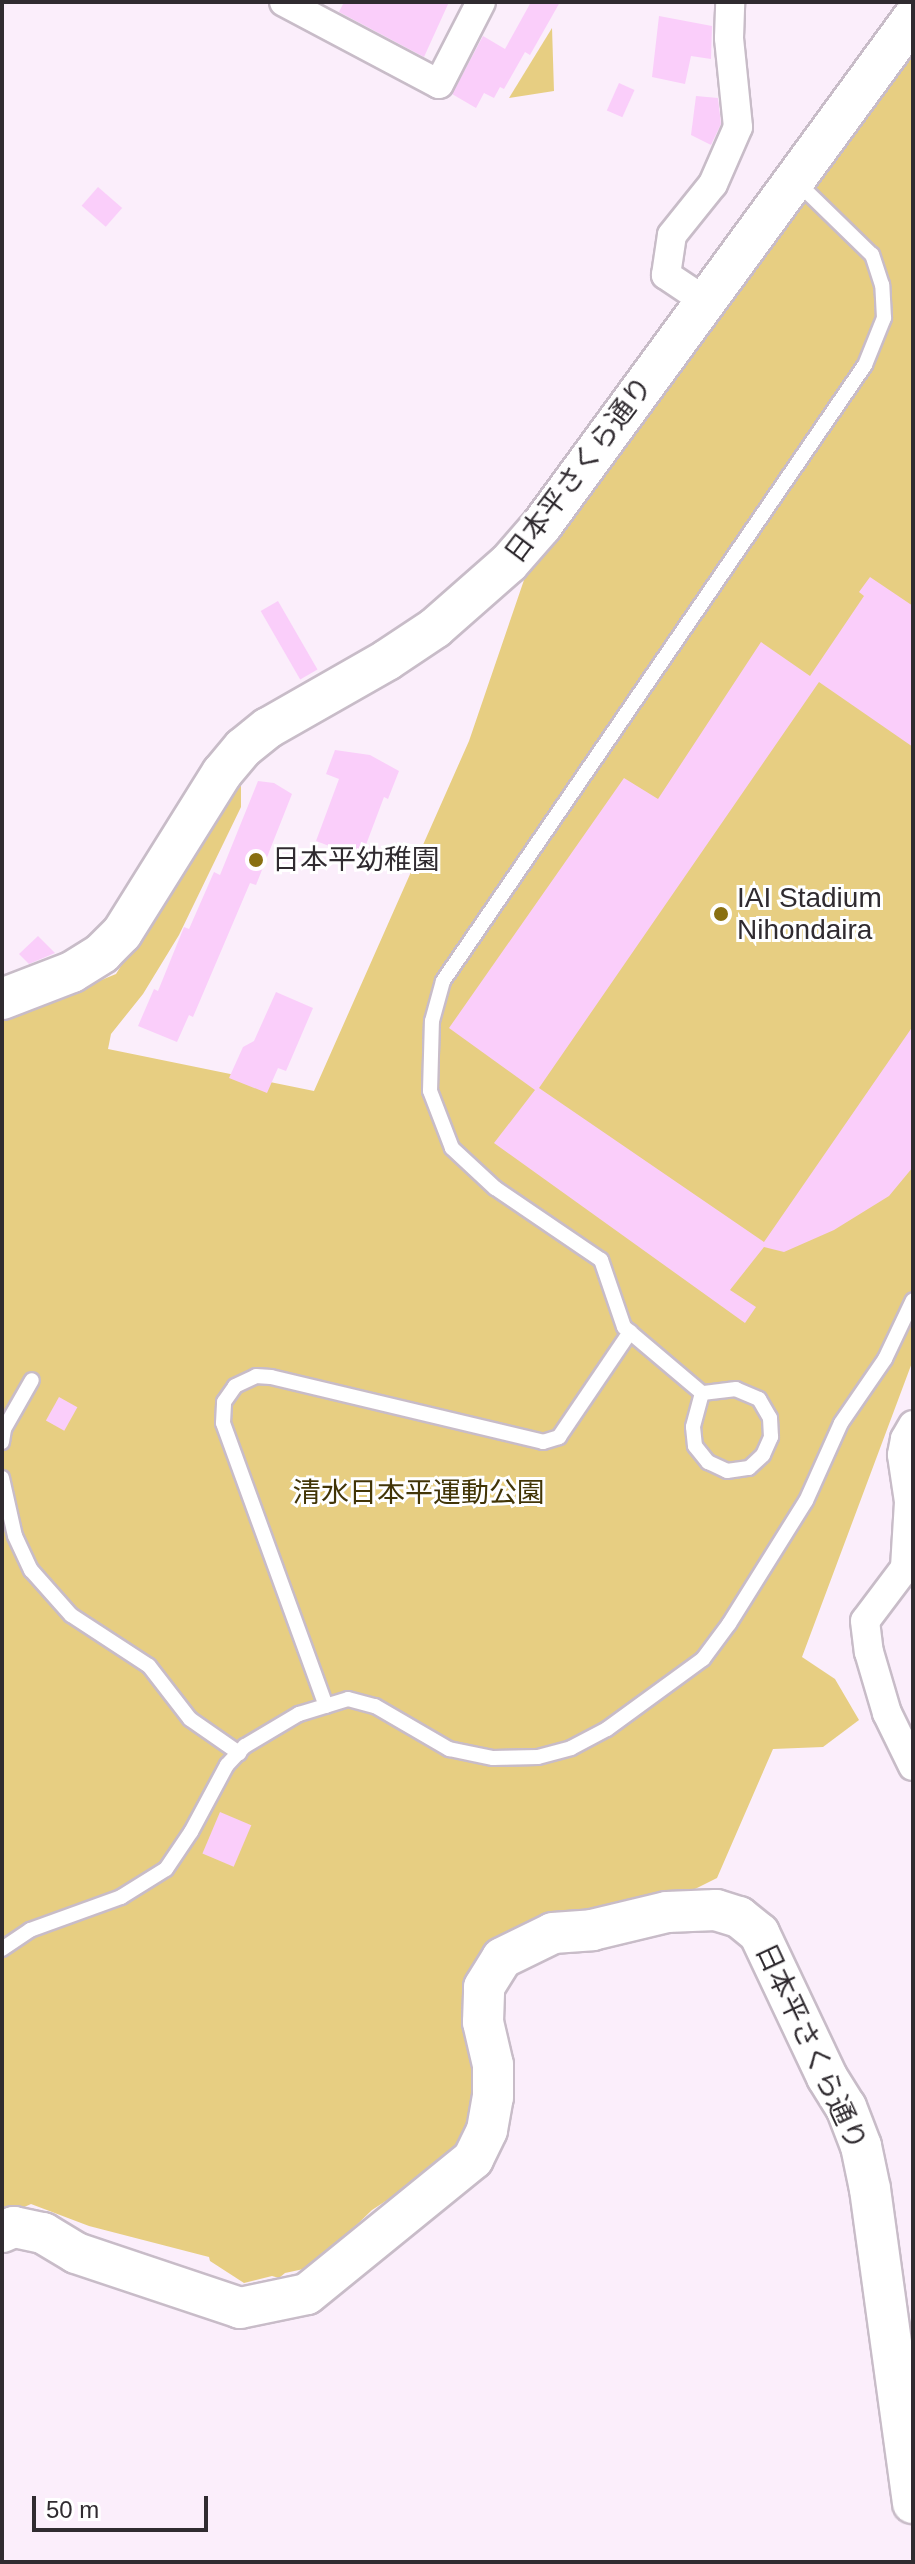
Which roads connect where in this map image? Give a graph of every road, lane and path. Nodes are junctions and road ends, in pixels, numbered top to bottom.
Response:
1 (284, 2) edge
2 (481, 2) edge
3 (730, 2) edge
4 (317, 10) edge
5 (913, 18) edge
6 (794, 179) junction
7 (705, 301) junction
8 (2, 999) edge
9 (913, 1300) edge
10 (630, 1332) junction
11 (32, 1380) dead end
12 (702, 1393) junction
13 (2, 1400) edge
14 (15, 1409) junction
15 (913, 1425) edge
16 (2, 1442) edge
17 (2, 1478) edge
18 (326, 1706) junction
19 (239, 1753) junction
20 (913, 1766) edge
21 (2, 1949) edge
22 (2, 2232) edge
23 (913, 2503) edge

1 - 4 street
2 - 4 street
3 - 7 street
5 - 6 street, 日本平さくら通り
6 - 7 street, 日本平さくら通り
6 - 10 lane
7 - 8 street, 日本平さくら通り
9 - 18 lane
10 - 12 lane
10 - 18 lane
11 - 14 lane
12 - 12 lane
13 - 14 lane
14 - 16 lane
15 - 20 street
17 - 19 lane
18 - 19 lane
19 - 21 lane
22 - 23 street, 日本平さくら通り

